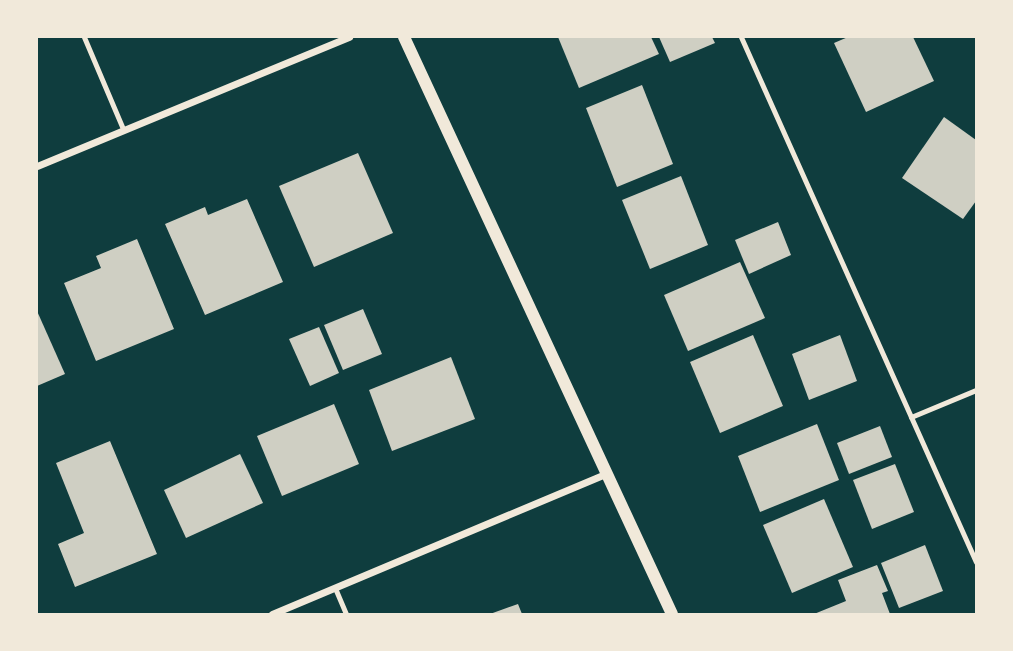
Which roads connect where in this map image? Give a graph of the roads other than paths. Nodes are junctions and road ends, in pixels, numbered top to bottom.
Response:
1 (84, 37) edge
2 (349, 37) edge
3 (404, 37) edge
4 (741, 37) edge
5 (124, 129) junction
6 (37, 166) edge
7 (976, 390) edge
8 (911, 417) junction
9 (608, 473) junction
10 (976, 562) edge
11 (335, 588) junction
12 (272, 614) edge
13 (346, 614) edge
14 (672, 614) edge

1 - 5 lane
2 - 5 street
3 - 9 street
4 - 8 lane
5 - 6 street
7 - 8 lane
8 - 10 lane
9 - 11 street
9 - 14 street
11 - 12 street
11 - 13 lane

